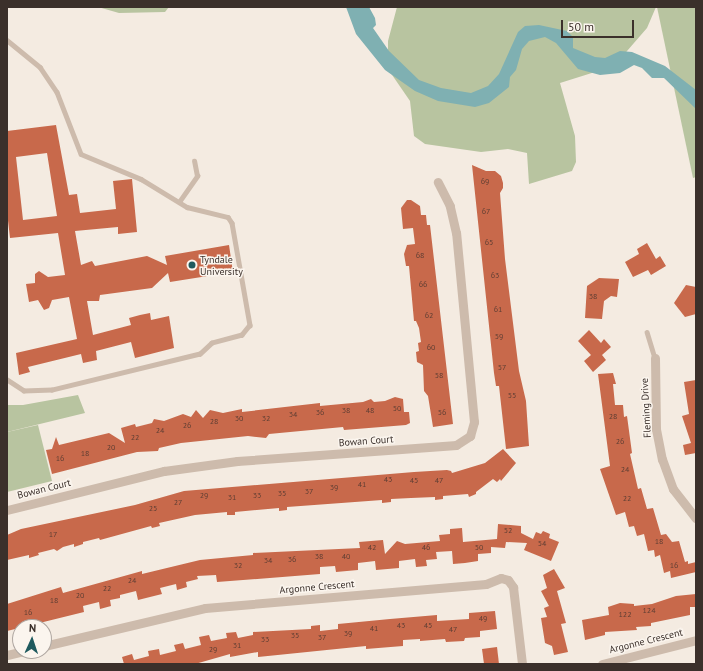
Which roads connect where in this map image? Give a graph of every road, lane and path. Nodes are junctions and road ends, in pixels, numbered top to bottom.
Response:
1 (7, 40) edge
2 (194, 161) dead end
3 (438, 182) dead end
4 (179, 202) junction
5 (647, 332) dead end
6 (655, 358) joint
7 (7, 380) edge
8 (7, 510) edge
9 (696, 518) edge
10 (696, 640) edge
11 (52, 644) edge
12 (522, 664) edge
13 (602, 664) edge

1 - 4 lane
2 - 4 lane
3 - 8 street, Bowan Court
4 - 7 lane
5 - 6 lane
6 - 9 street, Fleming Drive
10 - 13 street, Argonne Crescent
11 - 12 street, Argonne Crescent

